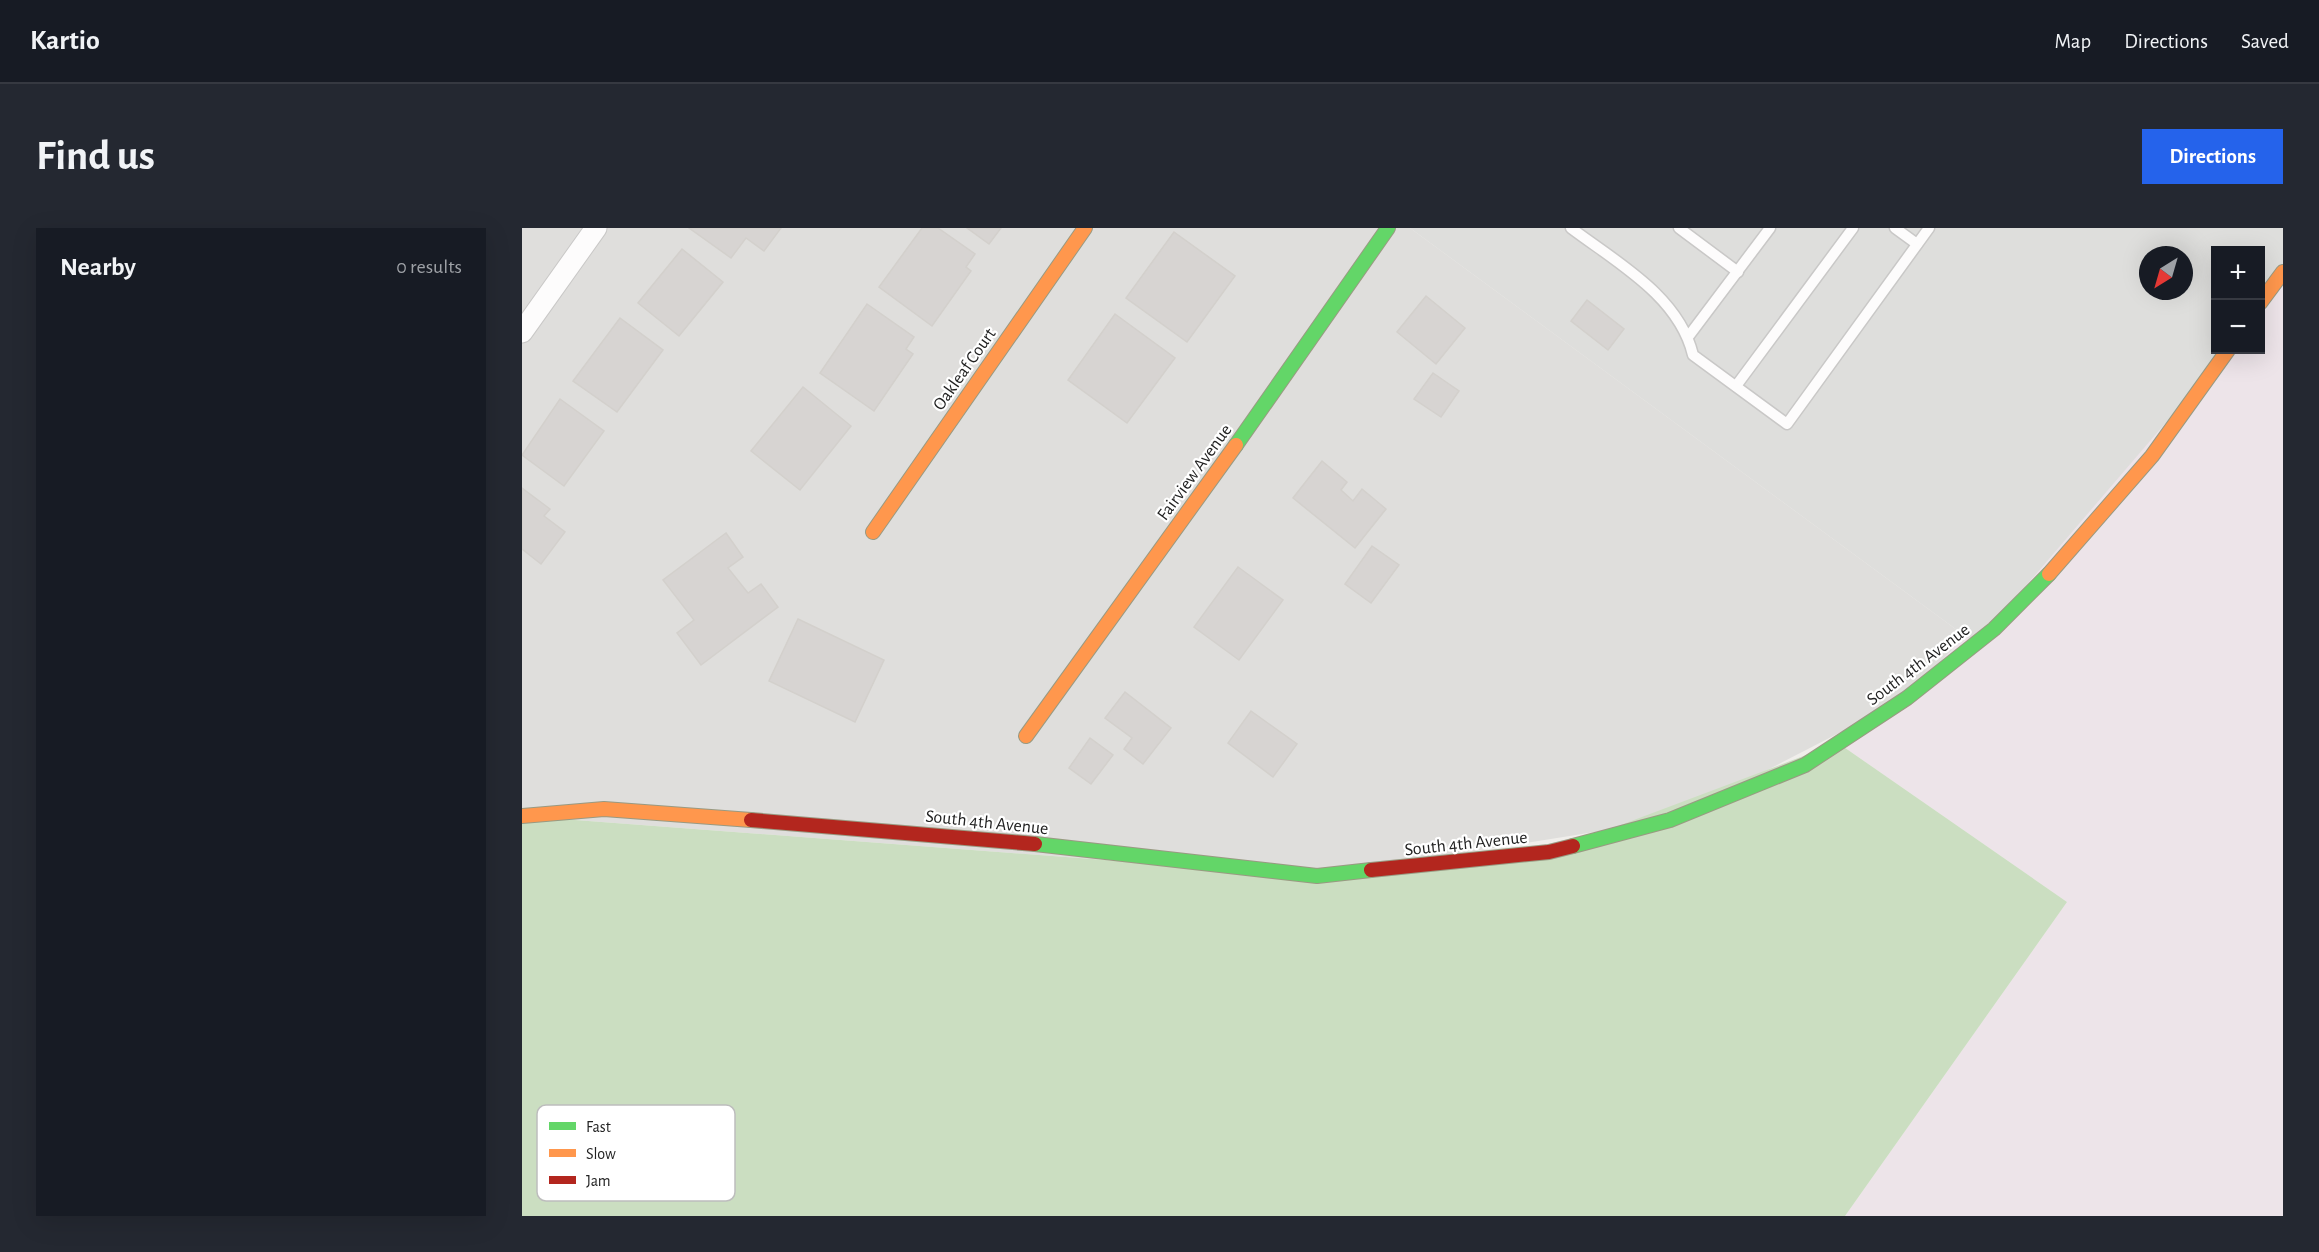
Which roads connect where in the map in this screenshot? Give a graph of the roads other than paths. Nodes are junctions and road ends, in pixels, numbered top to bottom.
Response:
1 (596, 228) edge
2 (1085, 228) edge
3 (1388, 228) edge
4 (1570, 228) edge
5 (1678, 228) edge
6 (1770, 228) edge
7 (1853, 228) edge
8 (1895, 228) edge
9 (1929, 228) edge
10 (1917, 244) junction
11 (1737, 272) junction
12 (2283, 272) edge
13 (2262, 300) edge
14 (522, 332) edge
15 (1689, 337) junction
16 (2225, 354) edge
17 (1736, 386) junction
18 (873, 531) dead end
19 (1026, 736) dead end
20 (522, 816) edge

1 - 14 street
2 - 18 street, Oakleaf Court
3 - 19 street, Fairview Avenue
4 - 15 lane
5 - 11 lane
6 - 11 lane
7 - 17 lane
8 - 10 lane
9 - 10 lane
10 - 17 lane
11 - 15 lane
12 - 13 street
15 - 17 lane
16 - 20 street, South 4th Avenue

